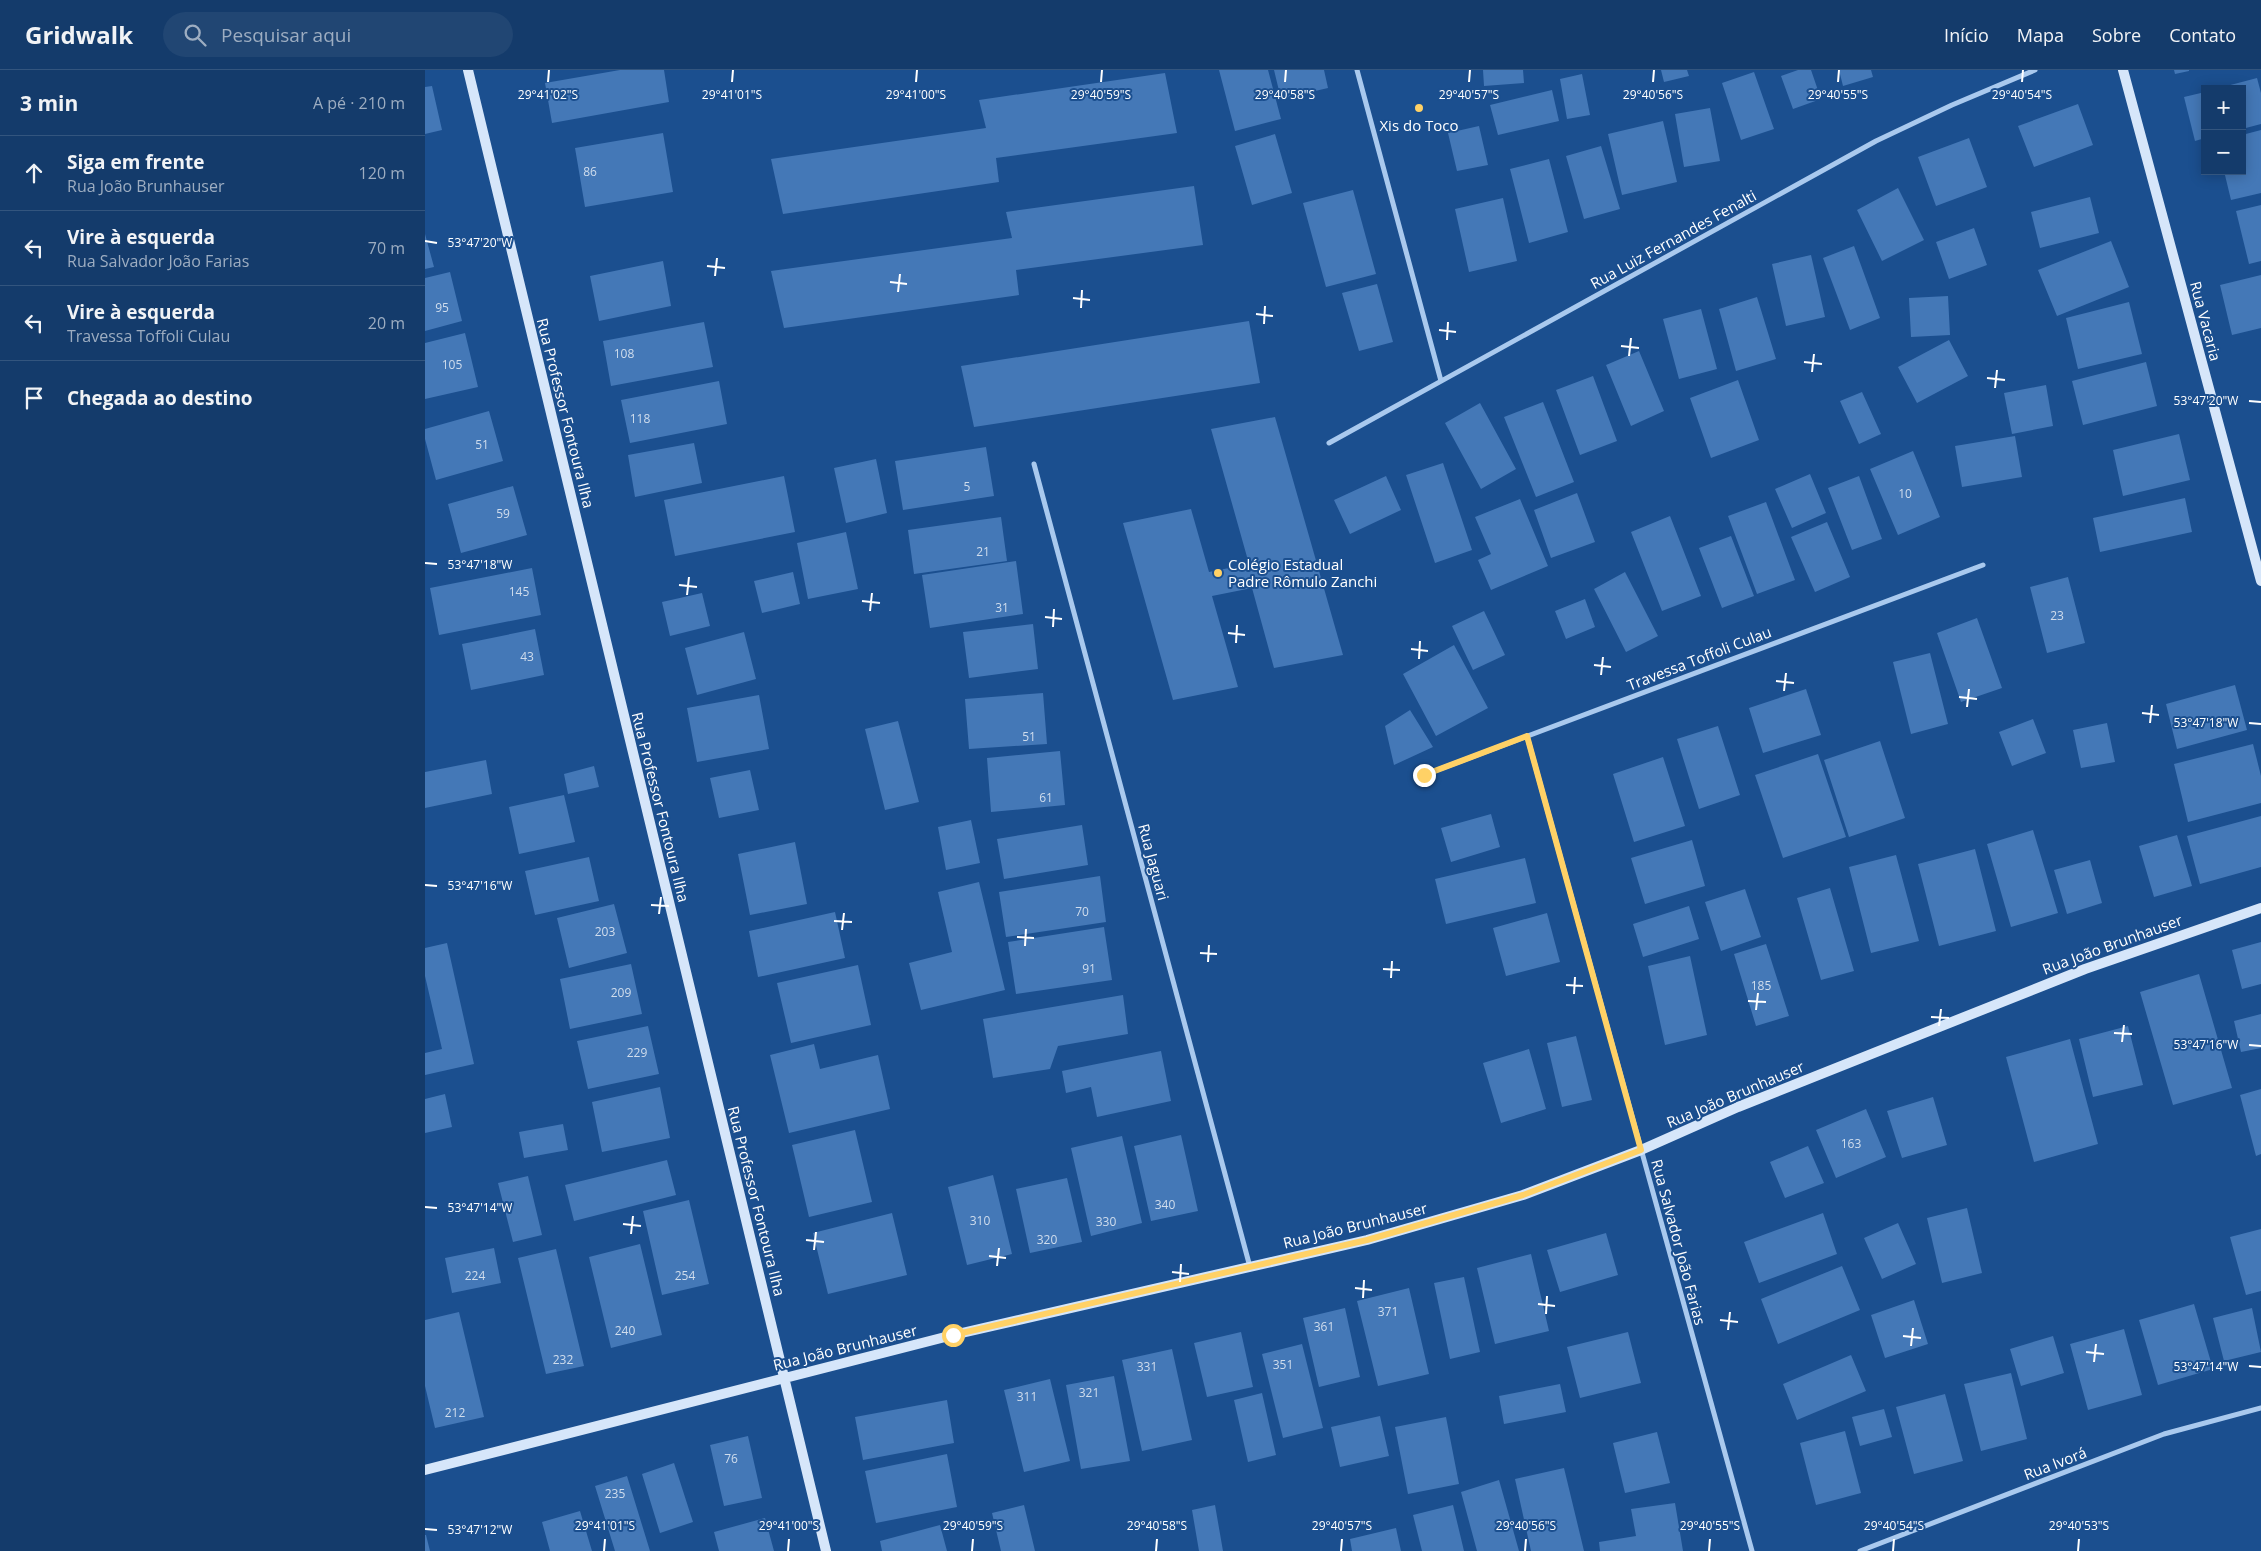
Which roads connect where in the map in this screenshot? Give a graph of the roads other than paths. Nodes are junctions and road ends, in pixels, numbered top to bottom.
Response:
1 (468, 70) edge
2 (1357, 70) edge
3 (2035, 70) edge
4 (2123, 70) edge
5 (1441, 381) junction
6 (1329, 443) dead end
7 (1034, 464) dead end
8 (1983, 565) dead end
9 (2261, 581) edge
10 (1527, 736) junction
11 (1424, 775) dead end
12 (2261, 908) edge
13 (1641, 1150) junction
14 (1250, 1267) junction
15 (784, 1378) junction
16 (2261, 1408) edge
17 (425, 1470) edge
18 (826, 1551) edge
19 (1752, 1551) edge
20 (1860, 1551) edge

1 - 15 street, Rua Professor Fontoura Ilha
2 - 5 street
3 - 5 street, Rua Luiz Fernandes Fenalti
4 - 9 street, Rua Vacaria
5 - 6 street, Rua Luiz Fernandes Fenalti
7 - 14 street, Rua Jaguari
8 - 10 street, Travessa Toffoli Culau
10 - 11 street, Travessa Toffoli Culau
10 - 13 street, Rua Salvador João Farias
12 - 13 street, Rua João Brunhauser
13 - 14 street, Rua João Brunhauser
13 - 19 street, Rua Salvador João Farias
14 - 15 street, Rua João Brunhauser
15 - 17 street, Rua João Brunhauser
15 - 18 street, Rua Professor Fontoura Ilha
16 - 20 street, Rua Ivorá

